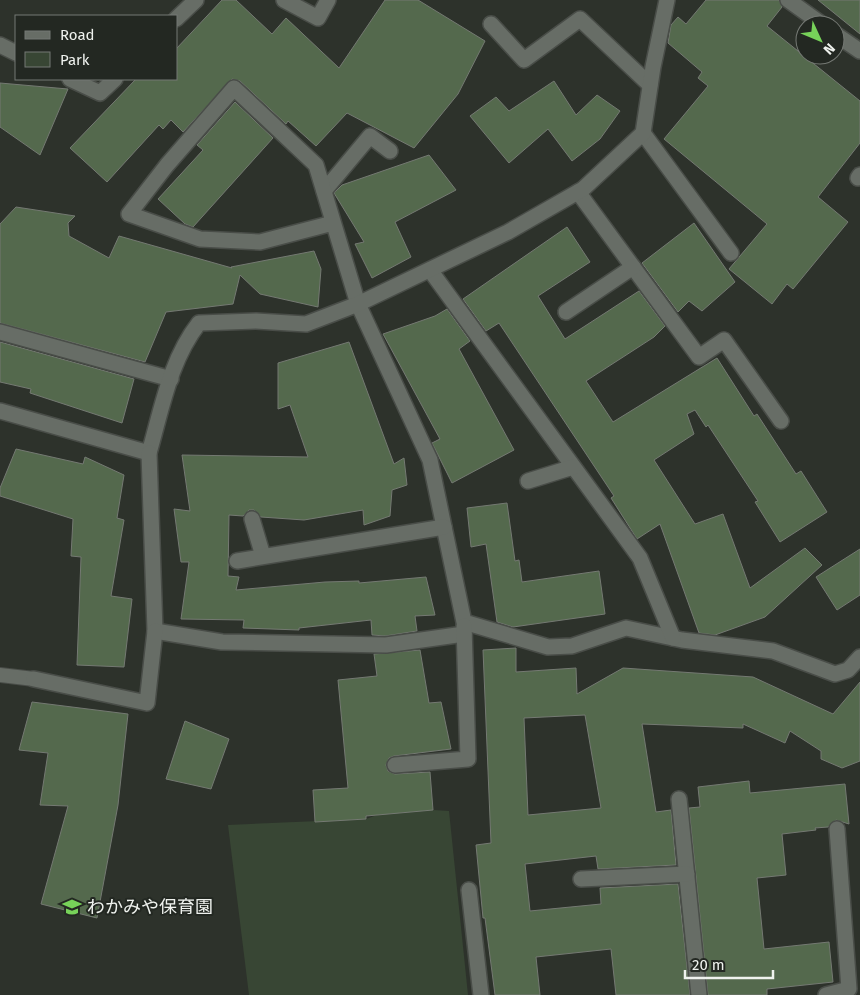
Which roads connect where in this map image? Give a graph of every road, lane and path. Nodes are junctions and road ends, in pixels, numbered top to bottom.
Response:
1 (196, 0) edge
2 (284, 0) edge
3 (328, 0) edge
4 (667, 0) edge
5 (788, 0) edge
6 (809, 15) edge
7 (178, 17) edge
8 (491, 24) dead end
9 (845, 41) edge
10 (0, 45) edge
11 (860, 51) edge
12 (15, 52) edge
13 (72, 80) edge
14 (114, 80) edge
15 (650, 84) junction
16 (643, 133) junction
17 (390, 151) dead end
18 (324, 191) junction
19 (578, 192) junction
20 (333, 223) junction
21 (731, 253) dead end
22 (633, 267) junction
23 (430, 270) junction
24 (358, 304) junction
25 (566, 312) dead end
26 (0, 332) edge
27 (171, 379) junction
28 (0, 411) edge
29 (781, 421) dead end
30 (149, 453) junction
31 (573, 467) junction
32 (528, 481) dead end
33 (252, 519) dead end
34 (444, 527) junction
35 (263, 556) junction
36 (237, 561) dead end
37 (464, 628) junction
38 (155, 631) junction
39 (673, 638) junction
40 (860, 657) edge
41 (0, 675) edge
42 (34, 678) joint
43 (395, 765) dead end
44 (679, 799) dead end
45 (837, 829) dead end
46 (687, 874) junction
47 (581, 879) dead end
48 (469, 890) dead end
49 (481, 995) edge
50 (698, 995) edge
51 (826, 995) edge

1 - 7 street
2 - 3 street
4 - 15 street
5 - 6 street
8 - 15 street
9 - 11 street
10 - 12 street
13 - 14 street
15 - 16 street
16 - 19 street
16 - 21 street
17 - 18 street
18 - 20 street
18 - 20 street
19 - 22 street
19 - 23 street
20 - 24 street
22 - 25 street
22 - 29 street
23 - 24 street
23 - 31 street
24 - 27 street
24 - 34 street
26 - 27 street
27 - 30 street
28 - 30 street
30 - 38 street
31 - 32 street
31 - 39 street
33 - 35 street
34 - 35 street
34 - 37 street
35 - 36 street
37 - 38 street
37 - 39 street
37 - 43 street
38 - 42 street
39 - 40 street
41 - 42 lane
44 - 46 street
45 - 51 street
46 - 47 street
46 - 50 street
48 - 49 street

